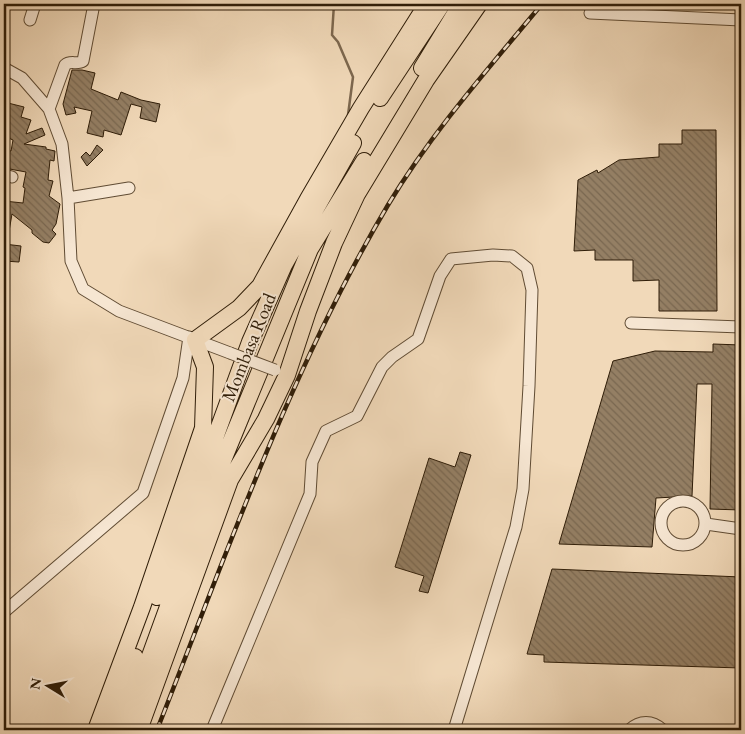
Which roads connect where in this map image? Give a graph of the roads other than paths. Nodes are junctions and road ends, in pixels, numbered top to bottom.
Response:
1 (35, 4) edge
2 (94, 4) edge
3 (426, 4) edge
4 (442, 4) edge
5 (461, 4) edge
6 (479, 4) edge
7 (590, 13) dead end
8 (30, 20) dead end
9 (741, 20) edge
10 (4, 68) edge
11 (49, 109) junction
12 (129, 188) dead end
13 (68, 198) junction
14 (631, 323) dead end
15 (741, 327) edge
16 (192, 338) junction
17 (281, 372) junction
18 (706, 524) dead end
19 (741, 529) edge
20 (4, 612) edge
21 (96, 730) edge
22 (108, 730) edge
23 (123, 730) edge
24 (138, 730) edge
25 (212, 730) edge
26 (454, 730) edge
27 (629, 730) edge
28 (663, 730) edge

1 - 8 street
2 - 11 street
3 - 16 highway
4 - 22 highway, Mombasa Road
5 - 23 highway, Mombasa Road
6 - 17 highway
7 - 9 street
10 - 11 street
11 - 13 street
12 - 13 street
13 - 16 street
14 - 15 street
16 - 17 street, bridge
16 - 20 street
16 - 21 highway
17 - 24 highway
18 - 19 street
25 - 26 street
27 - 28 street

